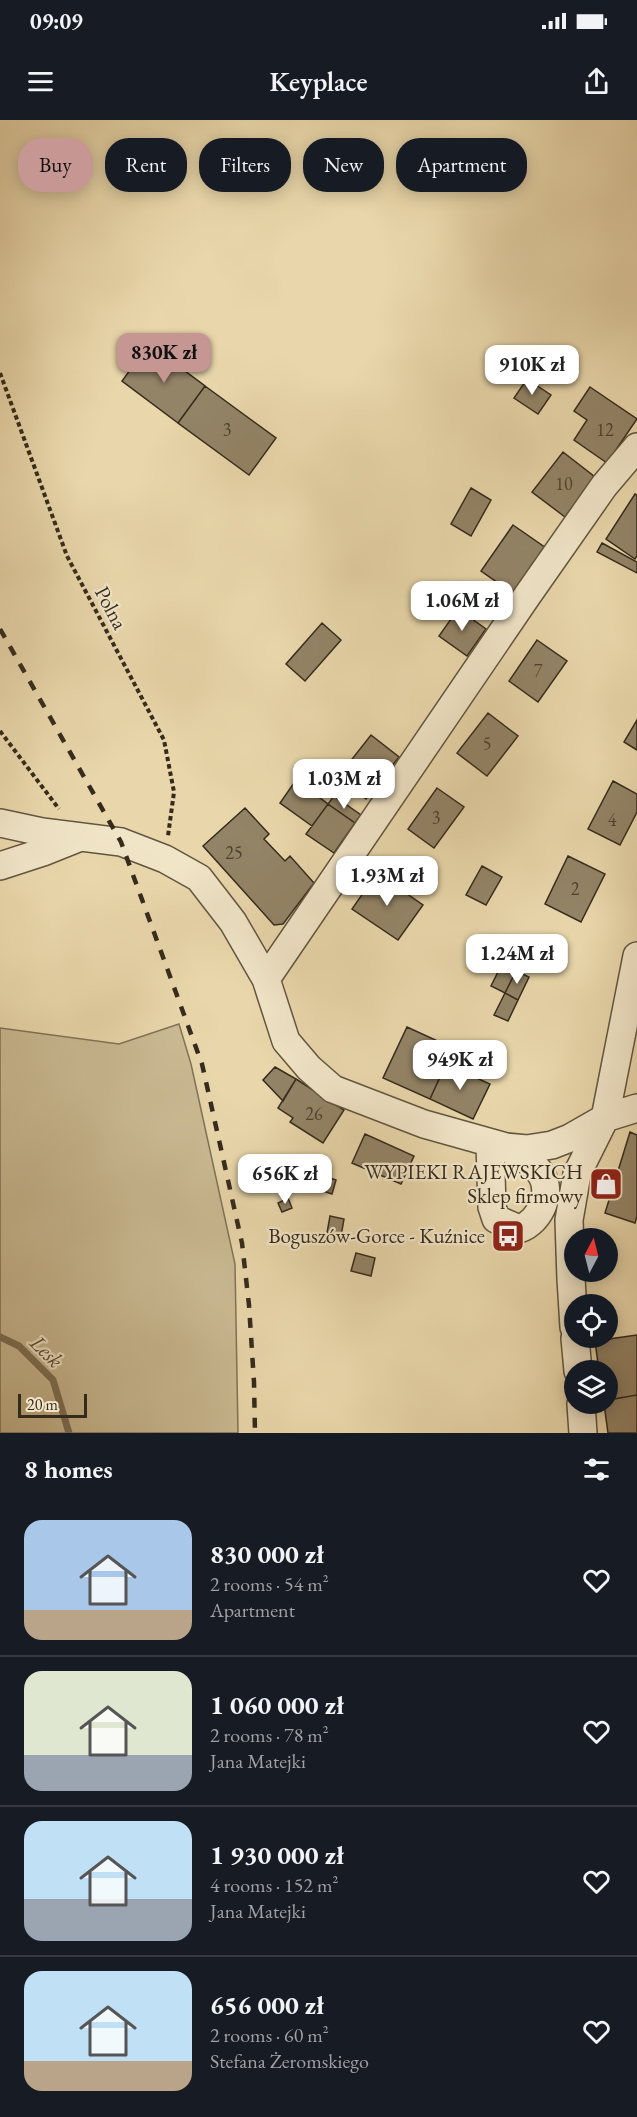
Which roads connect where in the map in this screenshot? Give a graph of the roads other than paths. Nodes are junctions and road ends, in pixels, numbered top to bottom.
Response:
1 (637, 447) edge
2 (0, 823) edge
3 (80, 837) junction
4 (0, 866) edge
5 (637, 956) edge
6 (266, 979) junction
7 (637, 1108) edge
8 (605, 1118) junction
9 (571, 1294) edge
10 (582, 1414) edge
11 (583, 1433) edge

1 - 6 street
2 - 3 street
3 - 4 street
3 - 6 street
5 - 8 street
6 - 8 street
7 - 8 street
8 - 9 street
10 - 11 street

